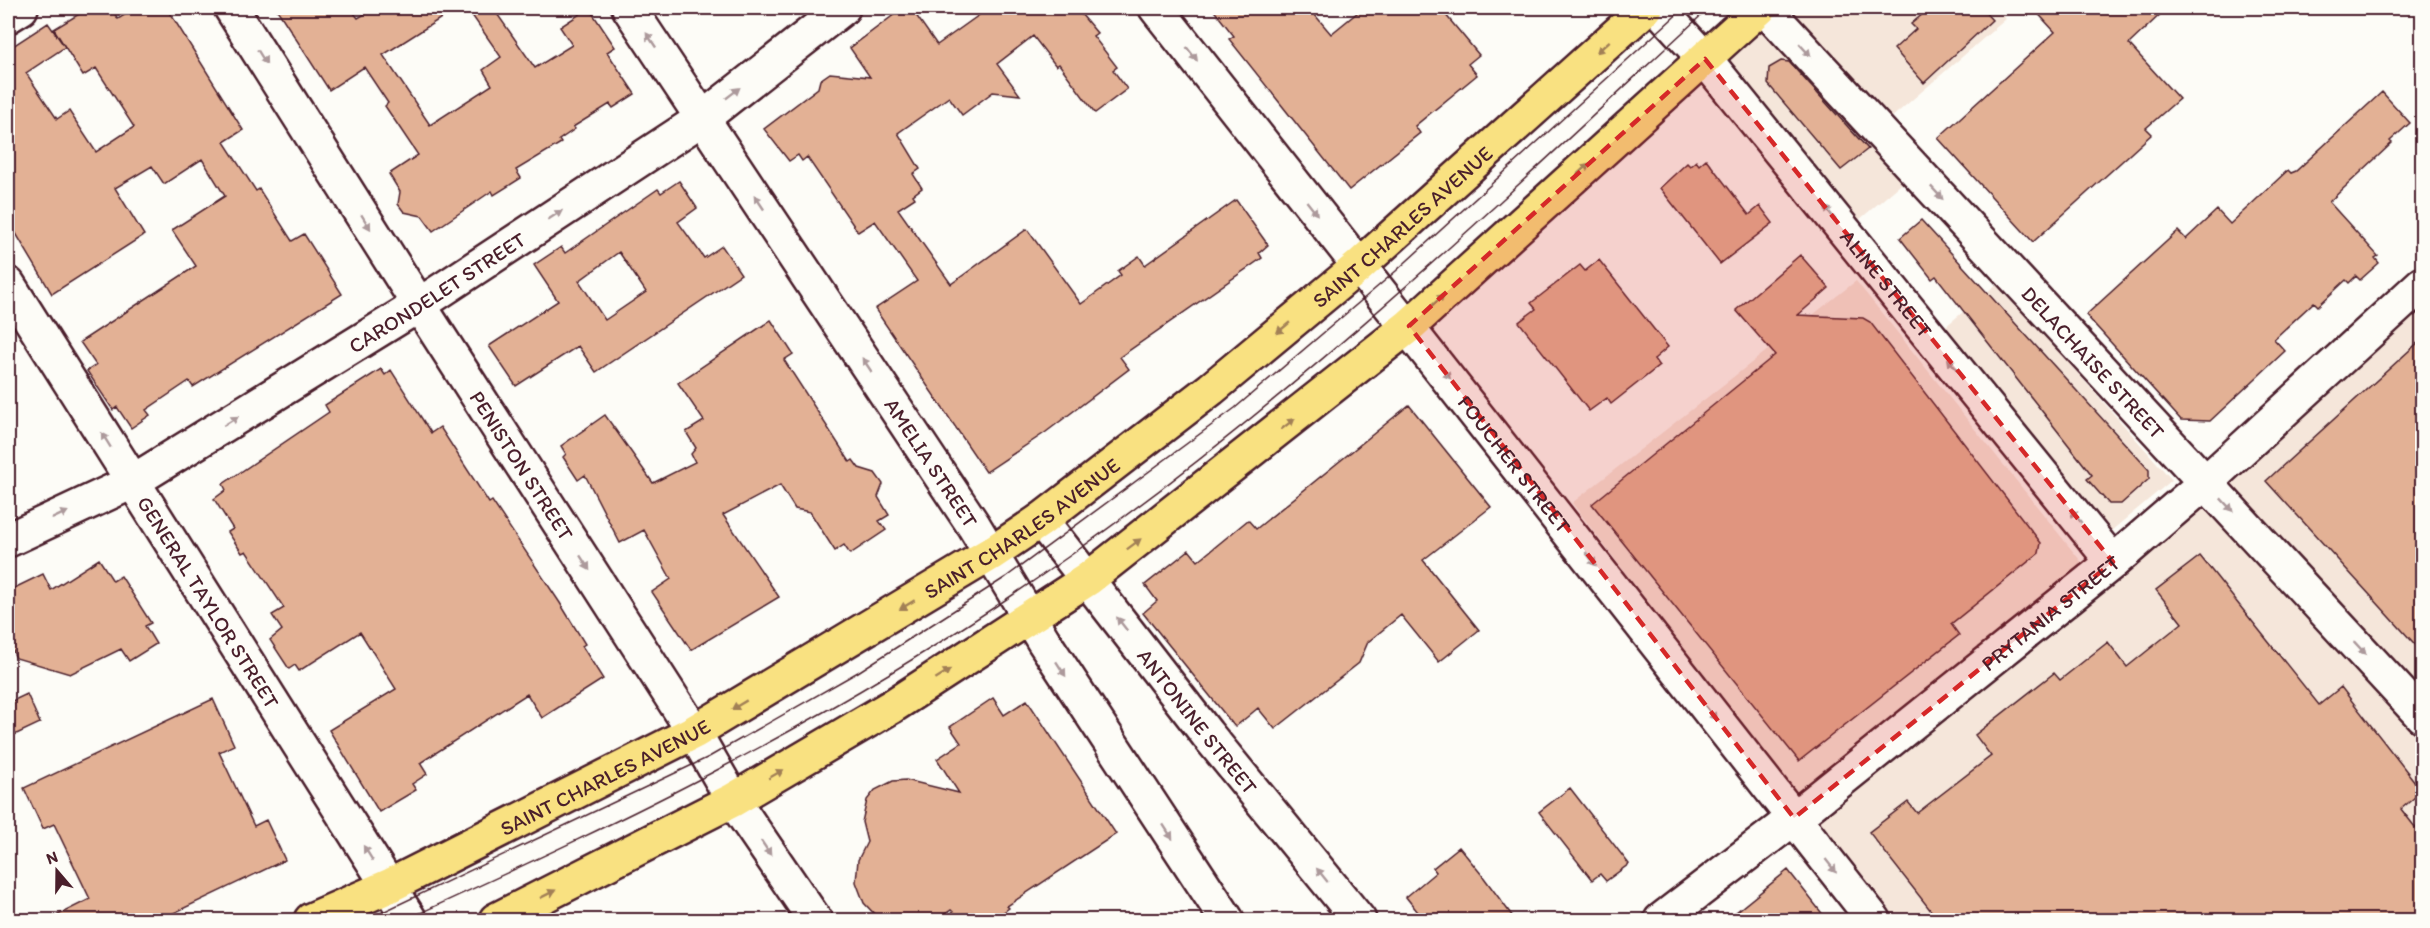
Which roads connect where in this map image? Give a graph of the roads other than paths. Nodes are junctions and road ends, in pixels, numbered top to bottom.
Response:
1 (21, 8) edge
2 (231, 8) edge
3 (629, 8) edge
4 (843, 8) edge
5 (1156, 8) edge
6 (1646, 8) edge
7 (1658, 8) edge
8 (1763, 8) edge
9 (8, 16) edge
10 (1705, 59) junction
11 (703, 118) junction
12 (1358, 267) junction
13 (8, 284) edge
14 (2422, 284) edge
15 (419, 305) junction
16 (1409, 326) junction
17 (132, 482) junction
18 (2206, 482) junction
19 (1041, 520) junction
20 (8, 540) edge
21 (992, 553) junction
22 (2113, 562) junction
23 (1088, 579) junction
24 (1030, 620) junction
25 (2422, 716) edge
26 (694, 732) junction
27 (733, 800) junction
28 (1794, 818) junction
29 (389, 886) junction
30 (311, 921) edge
31 (410, 921) edge
32 (496, 921) edge
33 (816, 921) edge
34 (1227, 921) edge
35 (1359, 921) edge
36 (1661, 921) edge
37 (1874, 921) edge

1 - 9 street
2 -> 15 street, PENISTON STREET
11 -> 3 street, AMELIA STREET
11 -> 4 street, CARONDELET STREET
5 -> 12 street, FOUCHER STREET
6 -> 12 main road, SAINT CHARLES AVENUE
7 - 10 street, ALINE STREET
8 - 10 main road
8 -> 18 street, DELACHAISE STREET
16 -> 10 main road
22 -> 10 street, ALINE STREET
15 -> 11 street, CARONDELET STREET
21 -> 11 street, AMELIA STREET
12 - 16 street, FOUCHER STREET
12 -> 19 main road, SAINT CHARLES AVENUE
17 -> 13 street, GENERAL TAYLOR STREET
14 - 18 street, PRYTANIA STREET
17 -> 15 street, CARONDELET STREET
15 -> 26 street, PENISTON STREET
23 -> 16 main road
16 -> 28 street, FOUCHER STREET
20 -> 17 street, CARONDELET STREET
29 -> 17 street, GENERAL TAYLOR STREET
18 - 22 street, PRYTANIA STREET
18 -> 25 street, DELACHAISE STREET
19 - 21 main road, SAINT CHARLES AVENUE
19 - 23 street, ANTONINE STREET
21 - 24 street, AMELIA STREET
21 -> 26 main road, SAINT CHARLES AVENUE
22 - 28 street, PRYTANIA STREET
23 - 24 main road
35 -> 23 street, ANTONINE STREET
27 -> 24 main road
24 -> 34 street, AMELIA STREET
26 - 27 street, PENISTON STREET
26 - 29 main road, SAINT CHARLES AVENUE
32 -> 27 main road
27 -> 33 street, PENISTON STREET
28 - 36 street, PRYTANIA STREET
28 -> 37 street, FOUCHER STREET
29 - 30 main road, SAINT CHARLES AVENUE
29 - 31 street, GENERAL TAYLOR STREET

